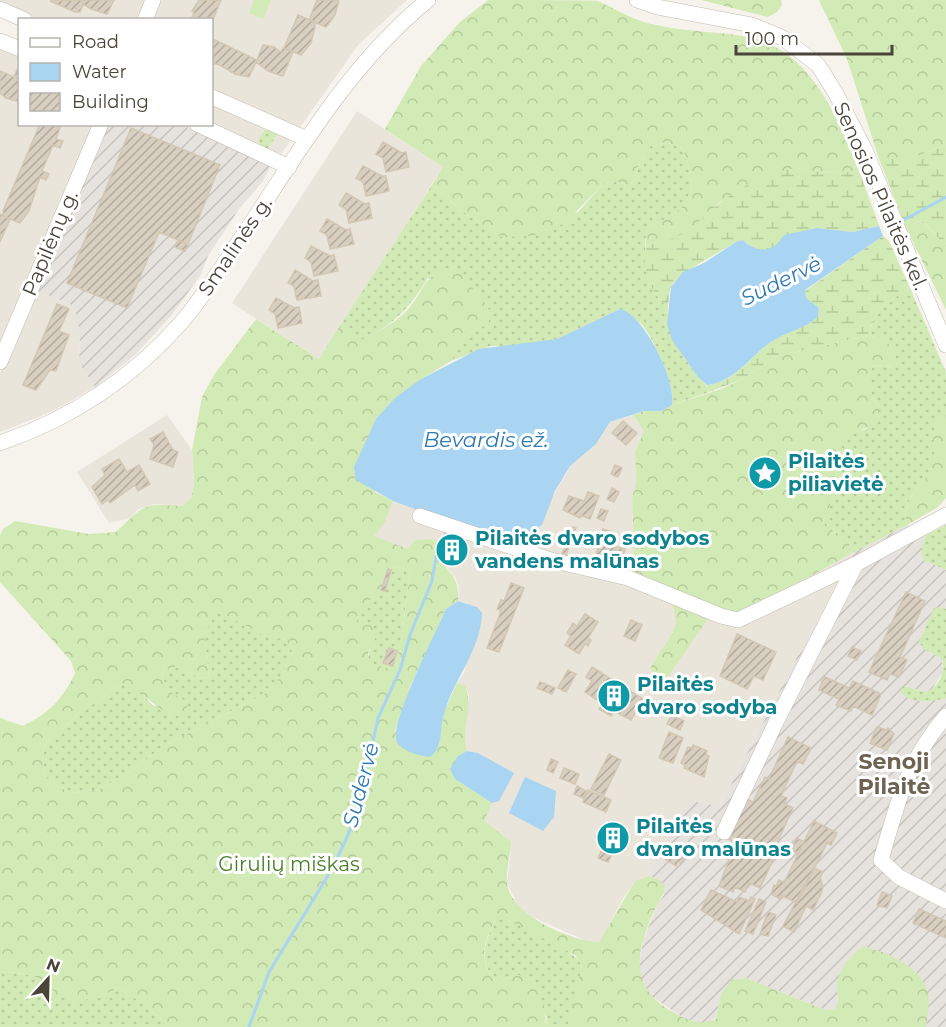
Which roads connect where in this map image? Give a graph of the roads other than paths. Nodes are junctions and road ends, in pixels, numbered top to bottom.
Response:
1 (153, 0) edge
2 (428, 0) edge
3 (637, 0) edge
4 (0, 9) edge
5 (20, 18) edge
6 (146, 18) edge
7 (0, 41) edge
8 (18, 49) edge
9 (213, 97) edge
10 (100, 126) edge
11 (201, 126) edge
12 (308, 139) junction
13 (289, 167) junction
14 (946, 345) edge
15 (0, 362) edge
16 (0, 442) edge
17 (946, 515) edge
18 (420, 516) dead end
19 (856, 564) junction
20 (946, 716) edge
21 (724, 832) dead end
22 (946, 901) edge

1 - 6 street
2 - 12 street, Smalinės g.
3 - 14 street, Senosios Pilaitės kel.
4 - 5 street
7 - 8 street
9 - 12 street
10 - 15 street, Papilėnų g.
11 - 13 street
12 - 13 street, Smalinės g.
13 - 16 street, Smalinės g.
17 - 19 street
18 - 19 street
19 - 21 street
20 - 22 street

